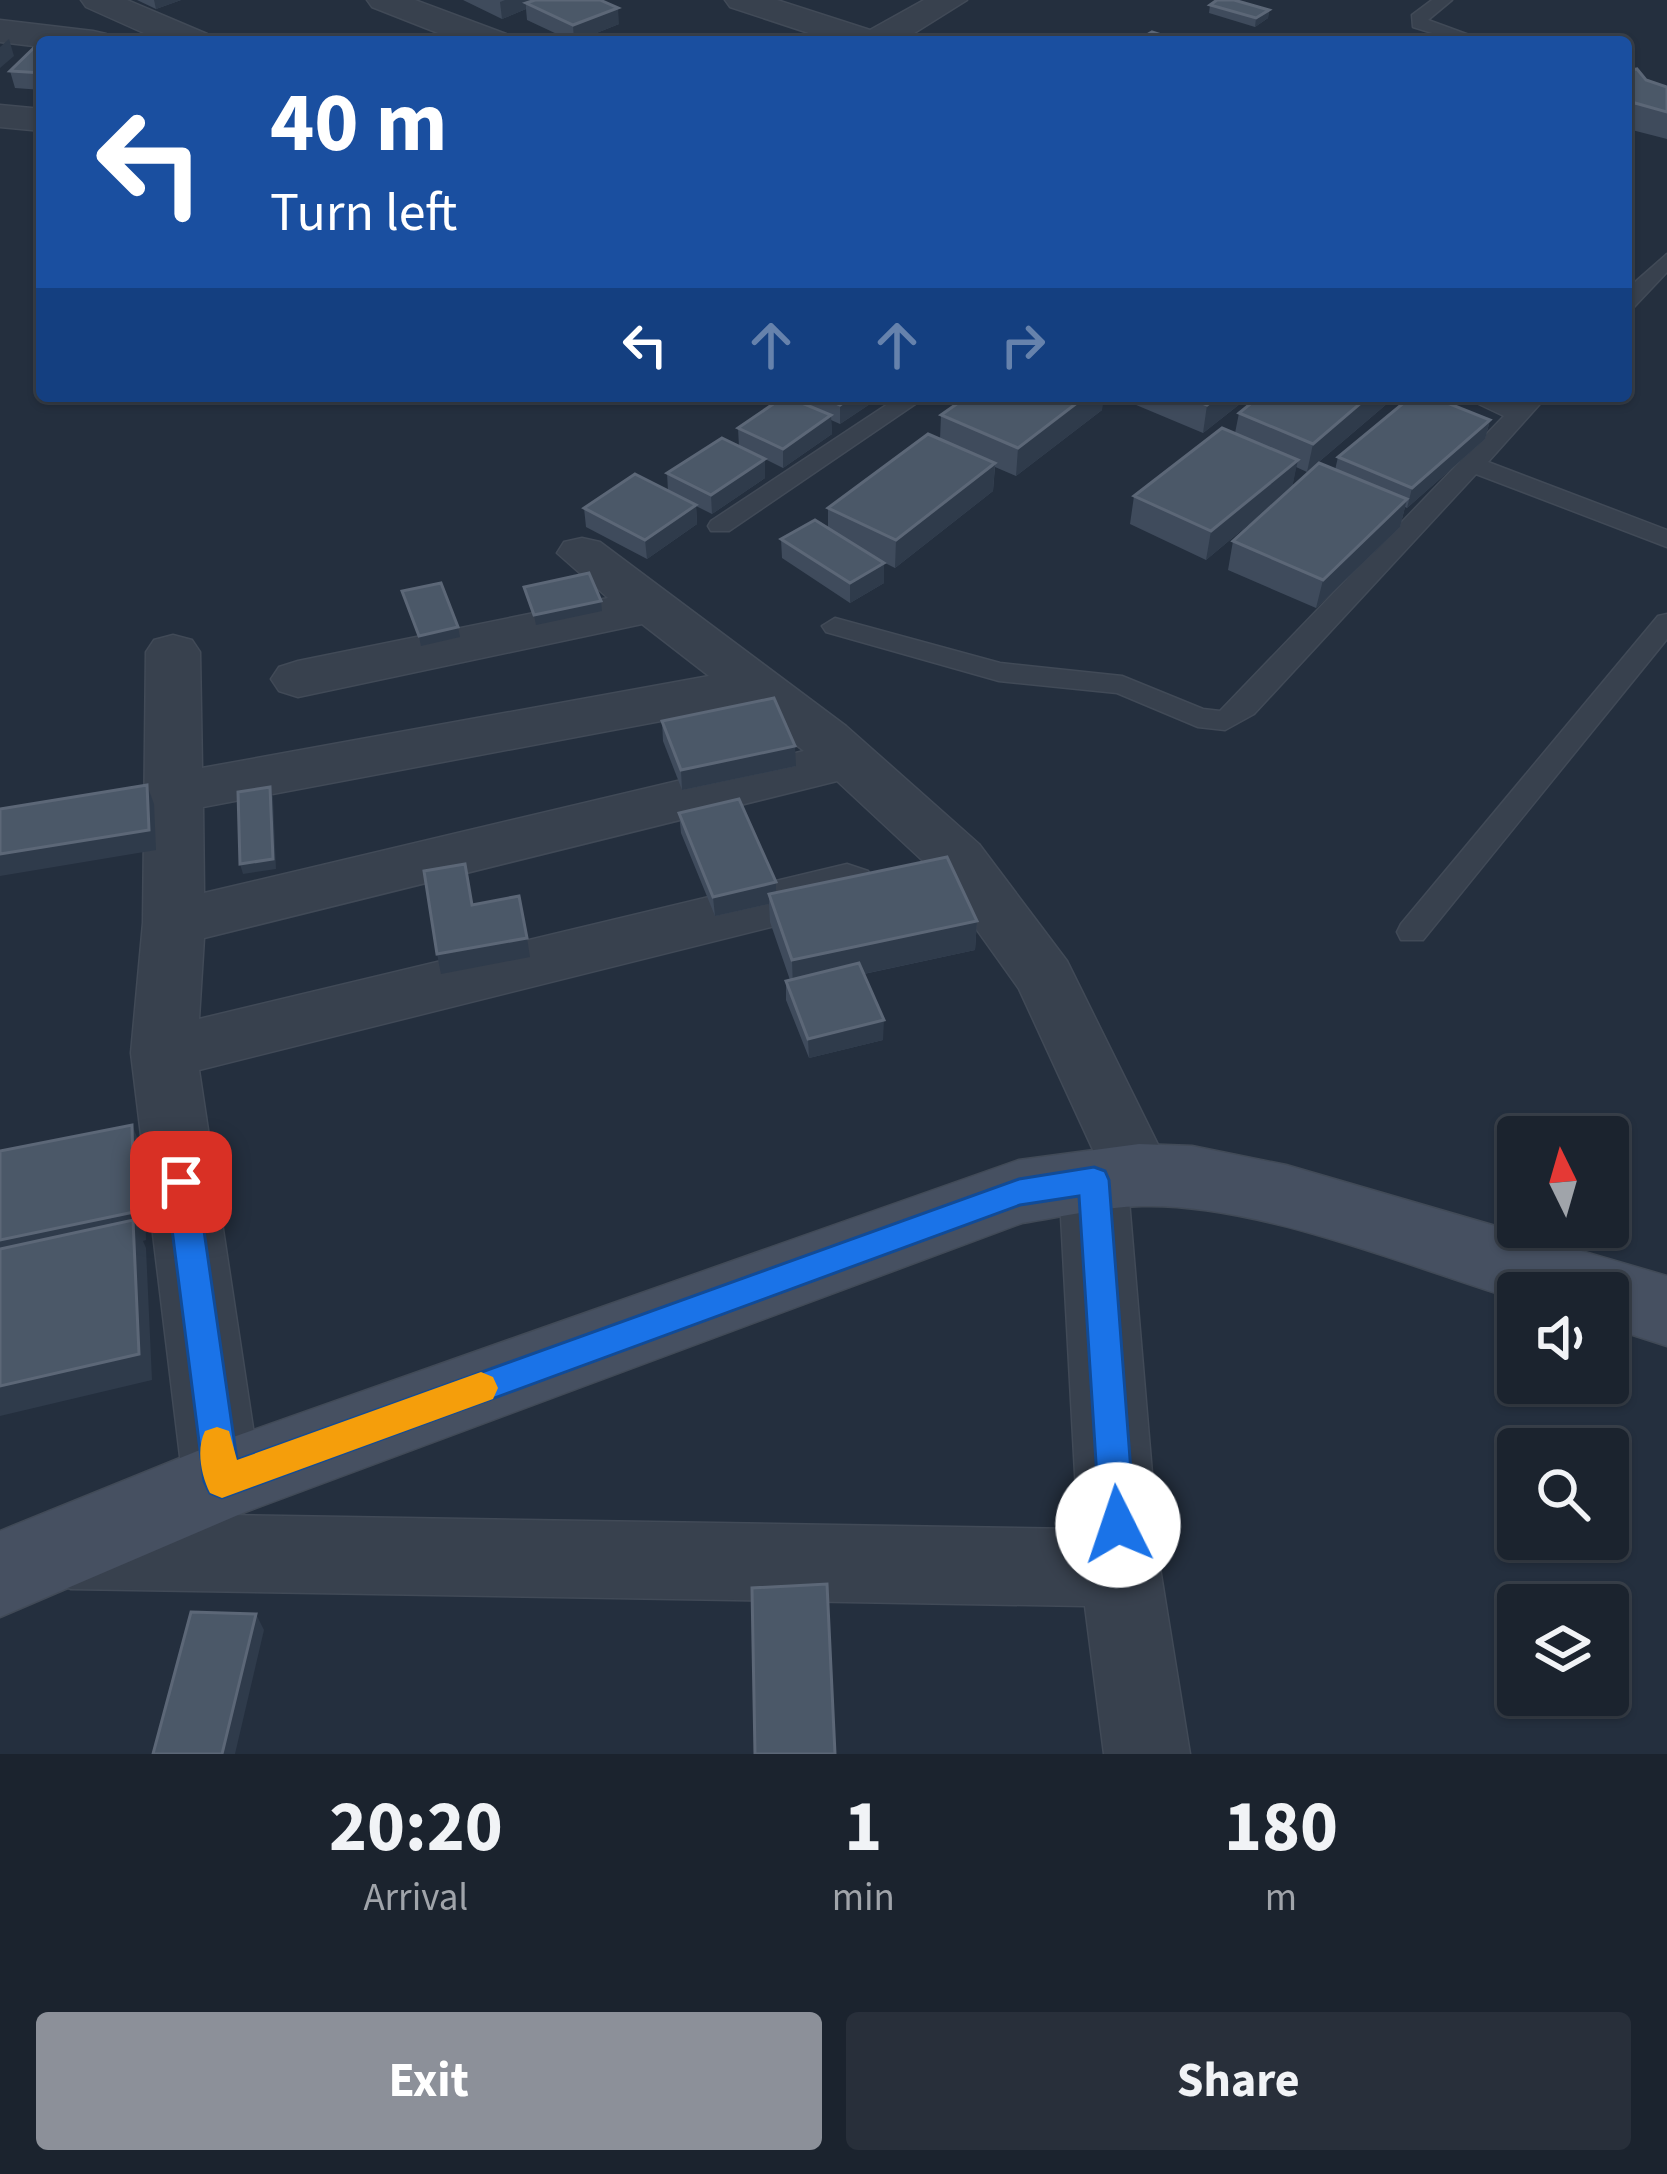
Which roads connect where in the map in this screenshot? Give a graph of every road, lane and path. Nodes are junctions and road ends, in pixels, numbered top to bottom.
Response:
1 (98, 0) edge
2 (190, 0) edge
3 (384, 0) edge
4 (742, 0) edge
5 (950, 0) edge
6 (1443, 0) edge
7 (140, 18) junction
8 (0, 32) edge
9 (37, 36) edge
10 (180, 36) edge
11 (477, 36) edge
12 (854, 36) edge
13 (884, 36) edge
14 (1460, 36) edge
15 (0, 116) edge
16 (36, 119) edge
17 (1667, 260) edge
18 (1632, 296) edge
19 (907, 402) edge
20 (1527, 405) edge
21 (1471, 464) junction
22 (720, 526) dead end
23 (1667, 539) edge
24 (582, 553) dead end
25 (651, 606) junction
26 (1667, 622) edge
27 (835, 626) dead end
28 (173, 652) dead end
29 (298, 679) dead end
30 (754, 686) junction
31 (850, 759) junction
32 (173, 793) junction
33 (958, 859) junction
34 (174, 923) junction
35 (1412, 932) dead end
36 (164, 1053) junction
37 (1116, 1178) junction
38 (1537, 1272) edge
39 (1629, 1300) edge
40 (1667, 1311) edge
41 (222, 1481) junction
42 (28, 1562) edge
43 (1120, 1568) junction
44 (1147, 1754) edge

1 - 7 street
2 - 7 street
3 - 11 street
4 - 12 street
5 - 13 street
6 - 14 lane
7 - 10 street
8 - 9 street
15 - 16 street
17 - 18 lane
19 - 22 lane
20 - 21 lane
21 - 23 lane
21 - 27 lane
24 - 25 street
25 - 29 street
25 - 30 street
26 - 35 lane
28 - 32 street
30 - 31 street
30 - 32 street
31 - 33 street
31 - 34 street
32 - 34 street
33 - 36 street
33 - 37 street
34 - 36 street
36 - 41 street
37 - 38 street
37 - 41 street
37 - 43 street
39 - 40 street
41 - 42 street
42 - 43 street
43 - 44 street

